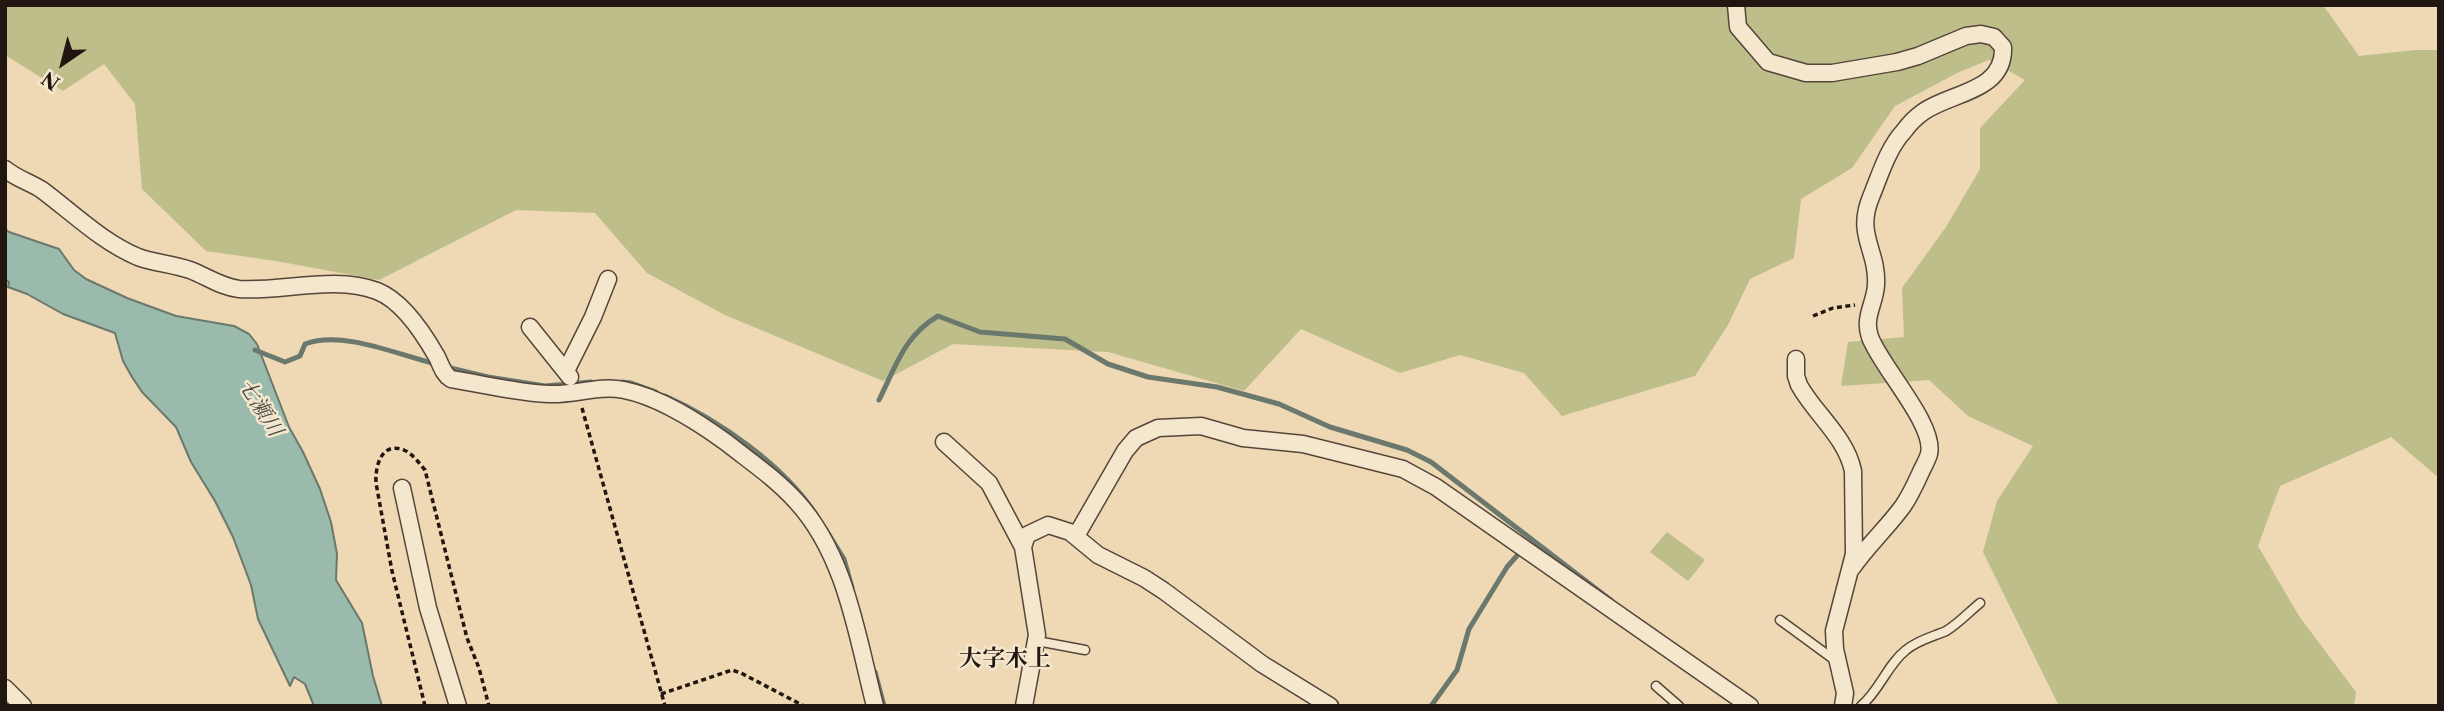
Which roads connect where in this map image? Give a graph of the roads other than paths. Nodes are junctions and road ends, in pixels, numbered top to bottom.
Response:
1 (1736, 5) edge
2 (5, 169) edge
3 (608, 279) dead end
4 (530, 327) dead end
5 (1796, 359) dead end
6 (566, 371) junction
7 (578, 391) junction
8 (944, 442) dead end
9 (402, 488) dead end
10 (1076, 536) junction
11 (1023, 547) junction
12 (1852, 568) junction
13 (1980, 603) dead end
14 (1780, 620) dead end
15 (1037, 641) junction
16 (1085, 650) dead end
17 (1838, 663) junction
18 (1656, 686) dead end
19 (5, 688) edge
20 (5, 701) edge
21 (1745, 705) edge
22 (8, 706) edge
23 (23, 706) edge
24 (458, 706) edge
25 (875, 706) edge
26 (1024, 706) edge
27 (1331, 706) edge
28 (1679, 706) edge
29 (1843, 706) edge
30 (1861, 706) edge

1 - 12 street
2 - 7 street
3 - 6 street
4 - 6 street
5 - 12 street
6 - 7 street
7 - 25 street
8 - 11 street
9 - 24 street
10 - 11 street
10 - 21 street
10 - 27 street
11 - 15 street
12 - 17 street
13 - 30 lane
14 - 17 lane
15 - 16 lane
15 - 26 street
17 - 29 street
18 - 28 lane
19 - 23 street
20 - 22 street

